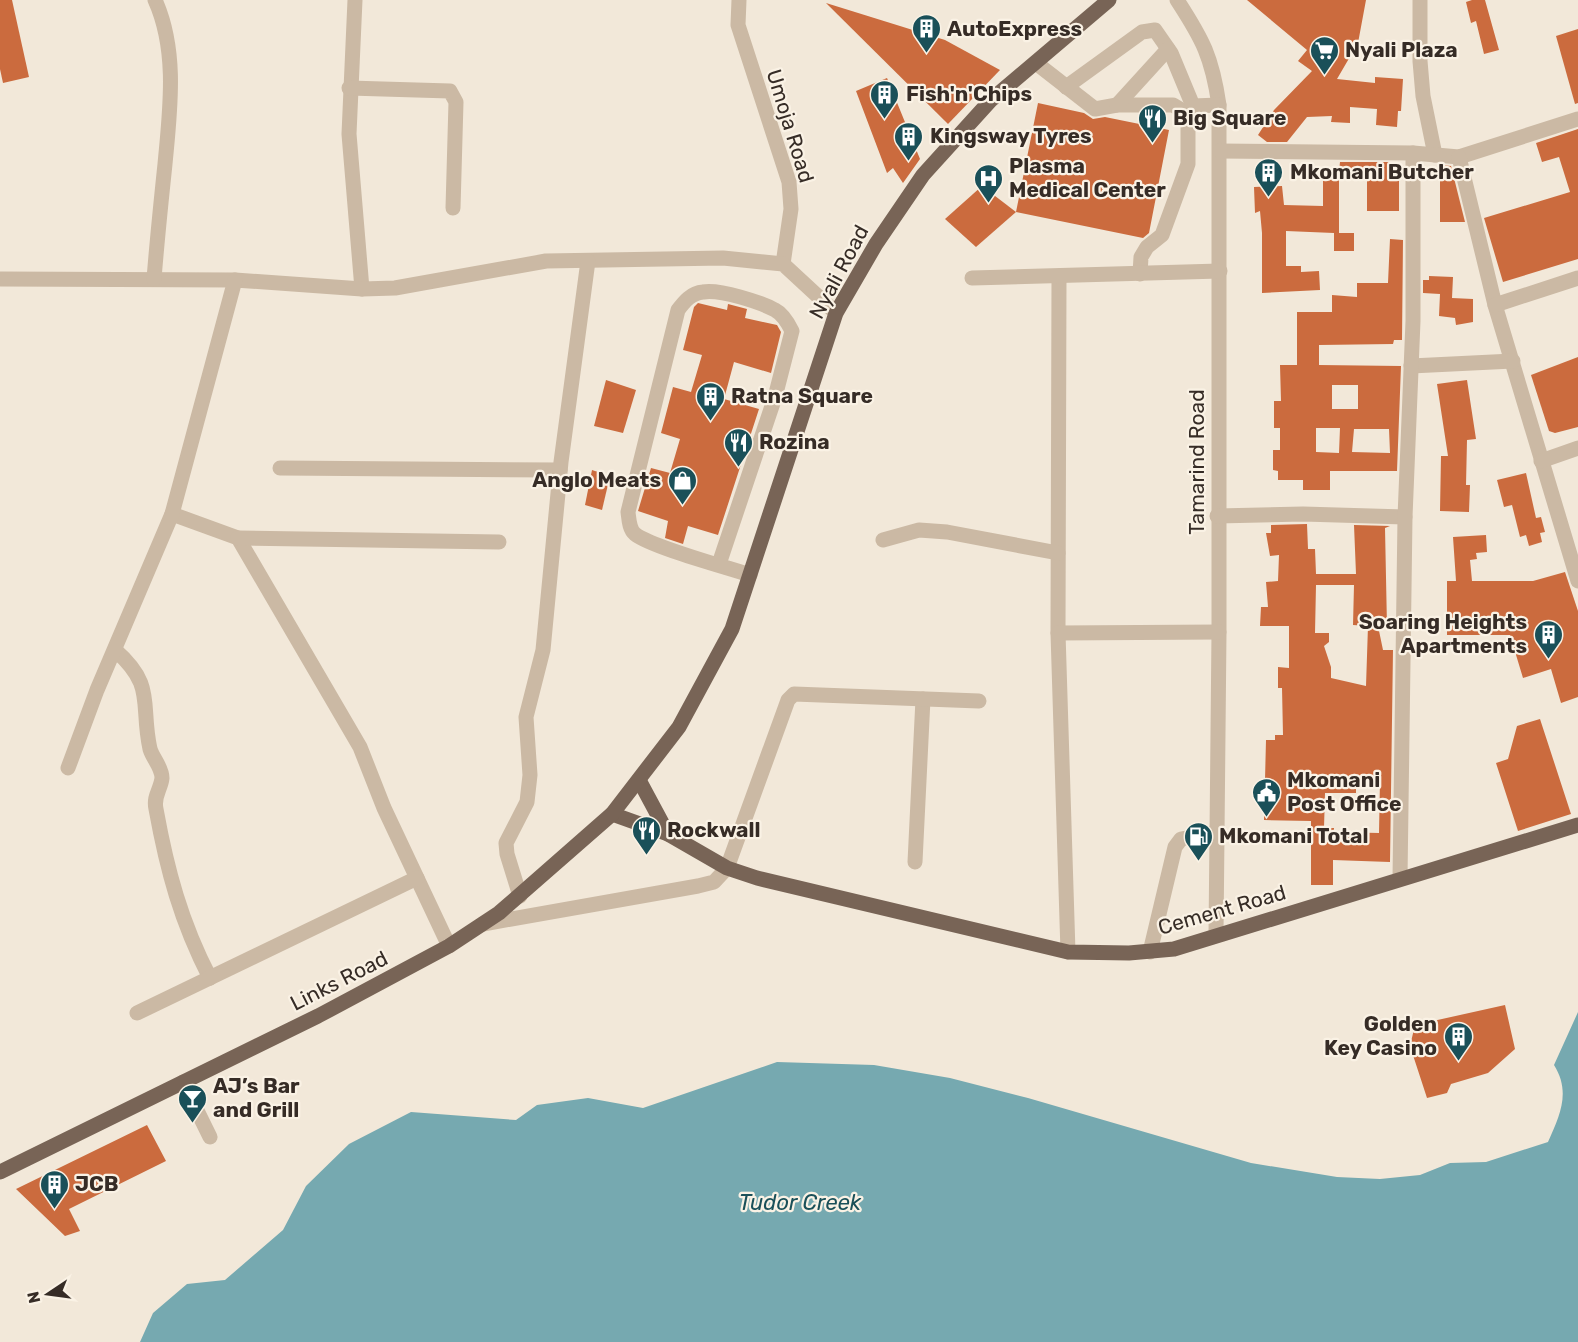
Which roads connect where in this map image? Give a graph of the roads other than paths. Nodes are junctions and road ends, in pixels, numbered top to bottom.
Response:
1 (155, 0) edge
2 (355, 0) edge
3 (739, 0) edge
4 (1109, 0) edge
5 (1177, 0) edge
6 (1420, 0) edge
7 (1168, 49) junction
8 (1036, 63) junction
9 (1066, 87) junction
10 (349, 88) junction
11 (1117, 105) junction
12 (1219, 105) junction
13 (1191, 110) junction
14 (1578, 119) edge
15 (1220, 151) junction
16 (1413, 153) junction
17 (1435, 155) junction
18 (1459, 157) junction
19 (453, 208) dead end
20 (588, 261) junction
21 (783, 264) junction
22 (1220, 272) junction
23 (1140, 274) junction
24 (1059, 276) junction
25 (972, 278) dead end
26 (1578, 278) edge
27 (0, 279) edge
28 (154, 279) junction
29 (235, 280) junction
30 (362, 289) junction
31 (1495, 304) junction
32 (836, 313) junction
33 (1513, 361) junction
34 (1411, 366) junction
35 (1578, 448) edge
36 (1541, 460) junction
37 (280, 468) dead end
38 (560, 470) junction
39 (172, 514) junction
40 (1217, 516) junction
41 (1405, 516) junction
42 (238, 538) junction
43 (883, 540) dead end
44 (499, 542) dead end
45 (1058, 553) junction
46 (719, 564) junction
47 (750, 575) junction
48 (1578, 581) edge
49 (1219, 632) junction
50 (1058, 633) junction
51 (115, 650) junction
52 (923, 699) junction
53 (979, 701) dead end
54 (653, 764) joint
55 (68, 768) dead end
56 (639, 780) junction
57 (612, 814) junction
58 (1578, 825) edge
59 (1217, 832) junction
60 (668, 834) junction
61 (915, 862) dead end
62 (727, 868) junction
63 (417, 878) junction
64 (1400, 878) junction
65 (520, 896) junction
66 (483, 924) junction
67 (1216, 935) junction
68 (449, 946) junction
69 (1068, 952) junction
70 (1150, 952) junction
71 (210, 978) junction
72 (138, 1012) dead end
73 (183, 1082) junction
74 (210, 1137) dead end
75 (0, 1172) edge

1 - 28 street
2 - 10 street
3 - 21 street, Umoja Road
4 - 8 main road, Nyali Road
5 - 12 street, Tamarind Road
6 - 17 street
7 - 9 street
7 - 11 street
7 - 13 street
8 - 9 street
8 - 32 main road, Nyali Road
9 - 11 street
10 - 19 street
10 - 30 street
11 - 13 street
12 - 13 street
12 - 15 street, Tamarind Road
13 - 23 street
14 - 18 street
15 - 16 street
15 - 22 street, Tamarind Road
16 - 17 street
16 - 34 street
17 - 18 street
18 - 31 street
20 - 21 street
20 - 30 street
20 - 38 street
21 - 32 street
22 - 23 street
22 - 40 street, Tamarind Road
23 - 24 street
24 - 25 street
24 - 45 street
26 - 31 street
27 - 28 street
28 - 29 street
29 - 30 street
29 - 39 street
31 - 33 street
32 - 47 main road, Nyali Road
33 - 34 street
33 - 36 street
34 - 41 street
35 - 36 street
36 - 48 street
37 - 38 street
38 - 65 street
39 - 42 street
39 - 51 street
40 - 41 street
40 - 49 street, Tamarind Road
41 - 64 street
42 - 44 street
42 - 63 street
43 - 45 street
45 - 50 street
46 - 46 street
46 - 47 street
47 - 54 main road, Nyali Road
49 - 50 street
49 - 59 street, Tamarind Road
50 - 69 street
51 - 55 street
51 - 71 street
52 - 53 street
52 - 61 street
52 - 62 street
54 - 56 main road, Links Road
56 - 57 main road, Links Road
56 - 60 main road
57 - 60 main road, Cement Road
57 - 65 main road, Links Road
58 - 64 main road, Cement Road
59 - 67 street, Tamarind Road
59 - 70 street
60 - 62 main road, Cement Road
62 - 66 street
62 - 69 main road, Cement Road
63 - 68 street
63 - 71 street
64 - 67 main road, Cement Road
65 - 66 main road, Links Road
66 - 68 main road, Links Road
67 - 70 main road, Cement Road
68 - 73 main road, Links Road
69 - 70 main road, Cement Road
71 - 72 street
73 - 74 street
73 - 75 main road, Links Road

